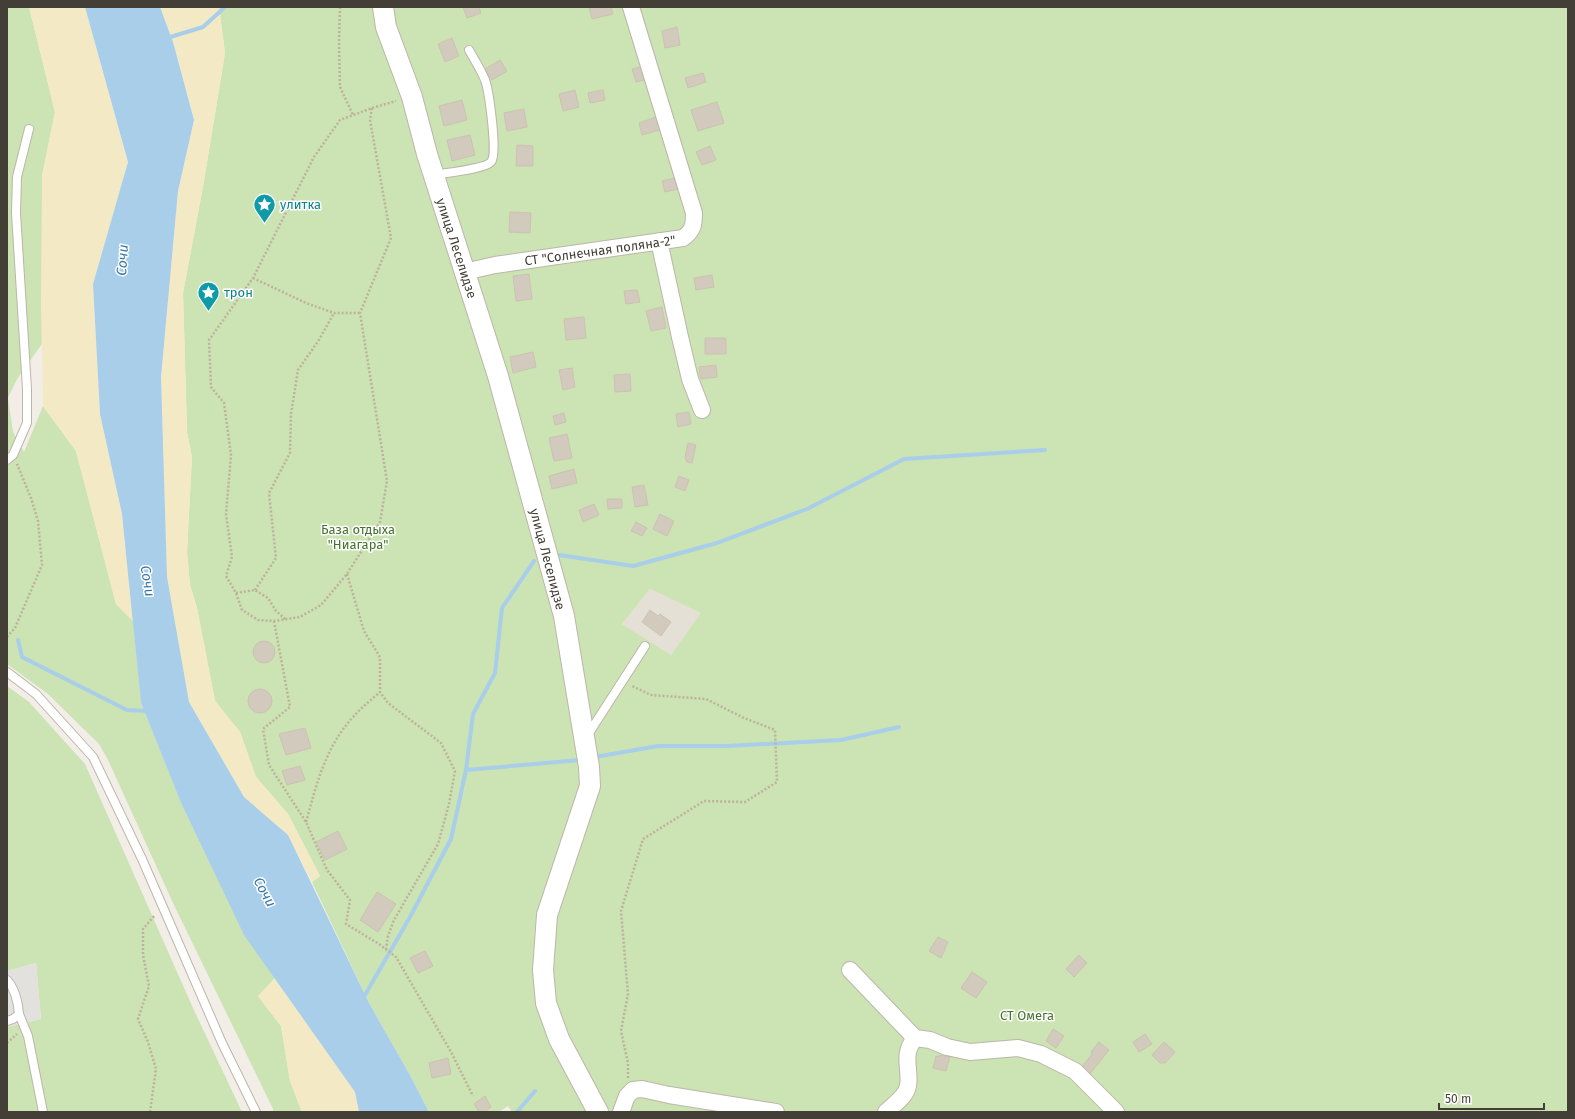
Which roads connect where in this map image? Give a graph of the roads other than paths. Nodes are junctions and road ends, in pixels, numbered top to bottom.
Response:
1 (383, 7) edge
2 (631, 7) edge
3 (469, 50) dead end
4 (29, 129) dead end
5 (434, 175) junction
6 (659, 241) junction
7 (464, 272) junction
8 (702, 410) dead end
9 (10, 458) edge
10 (645, 646) dead end
11 (7, 672) edge
12 (585, 740) junction
13 (850, 970) dead end
14 (7, 980) edge
15 (18, 1014) junction
16 (7, 1021) edge
17 (915, 1038) junction
18 (43, 1112) edge
19 (256, 1112) edge
20 (598, 1112) edge
21 (621, 1112) edge
22 (776, 1112) edge
23 (886, 1112) edge
24 (1116, 1112) edge

1 - 5 street, улица Леселидзе
2 - 6 street, СТ "Солнечная поляна-2"
3 - 5 lane
4 - 9 lane
5 - 7 street, улица Леселидзе
6 - 7 street, СТ "Солнечная поляна-2"
6 - 8 street
7 - 12 street, улица Леселидзе
10 - 12 lane
11 - 19 lane
12 - 20 street, улица Леселидзе
13 - 17 street
14 - 15 lane
15 - 16 lane
15 - 18 lane
17 - 23 street
17 - 24 street
21 - 22 street

